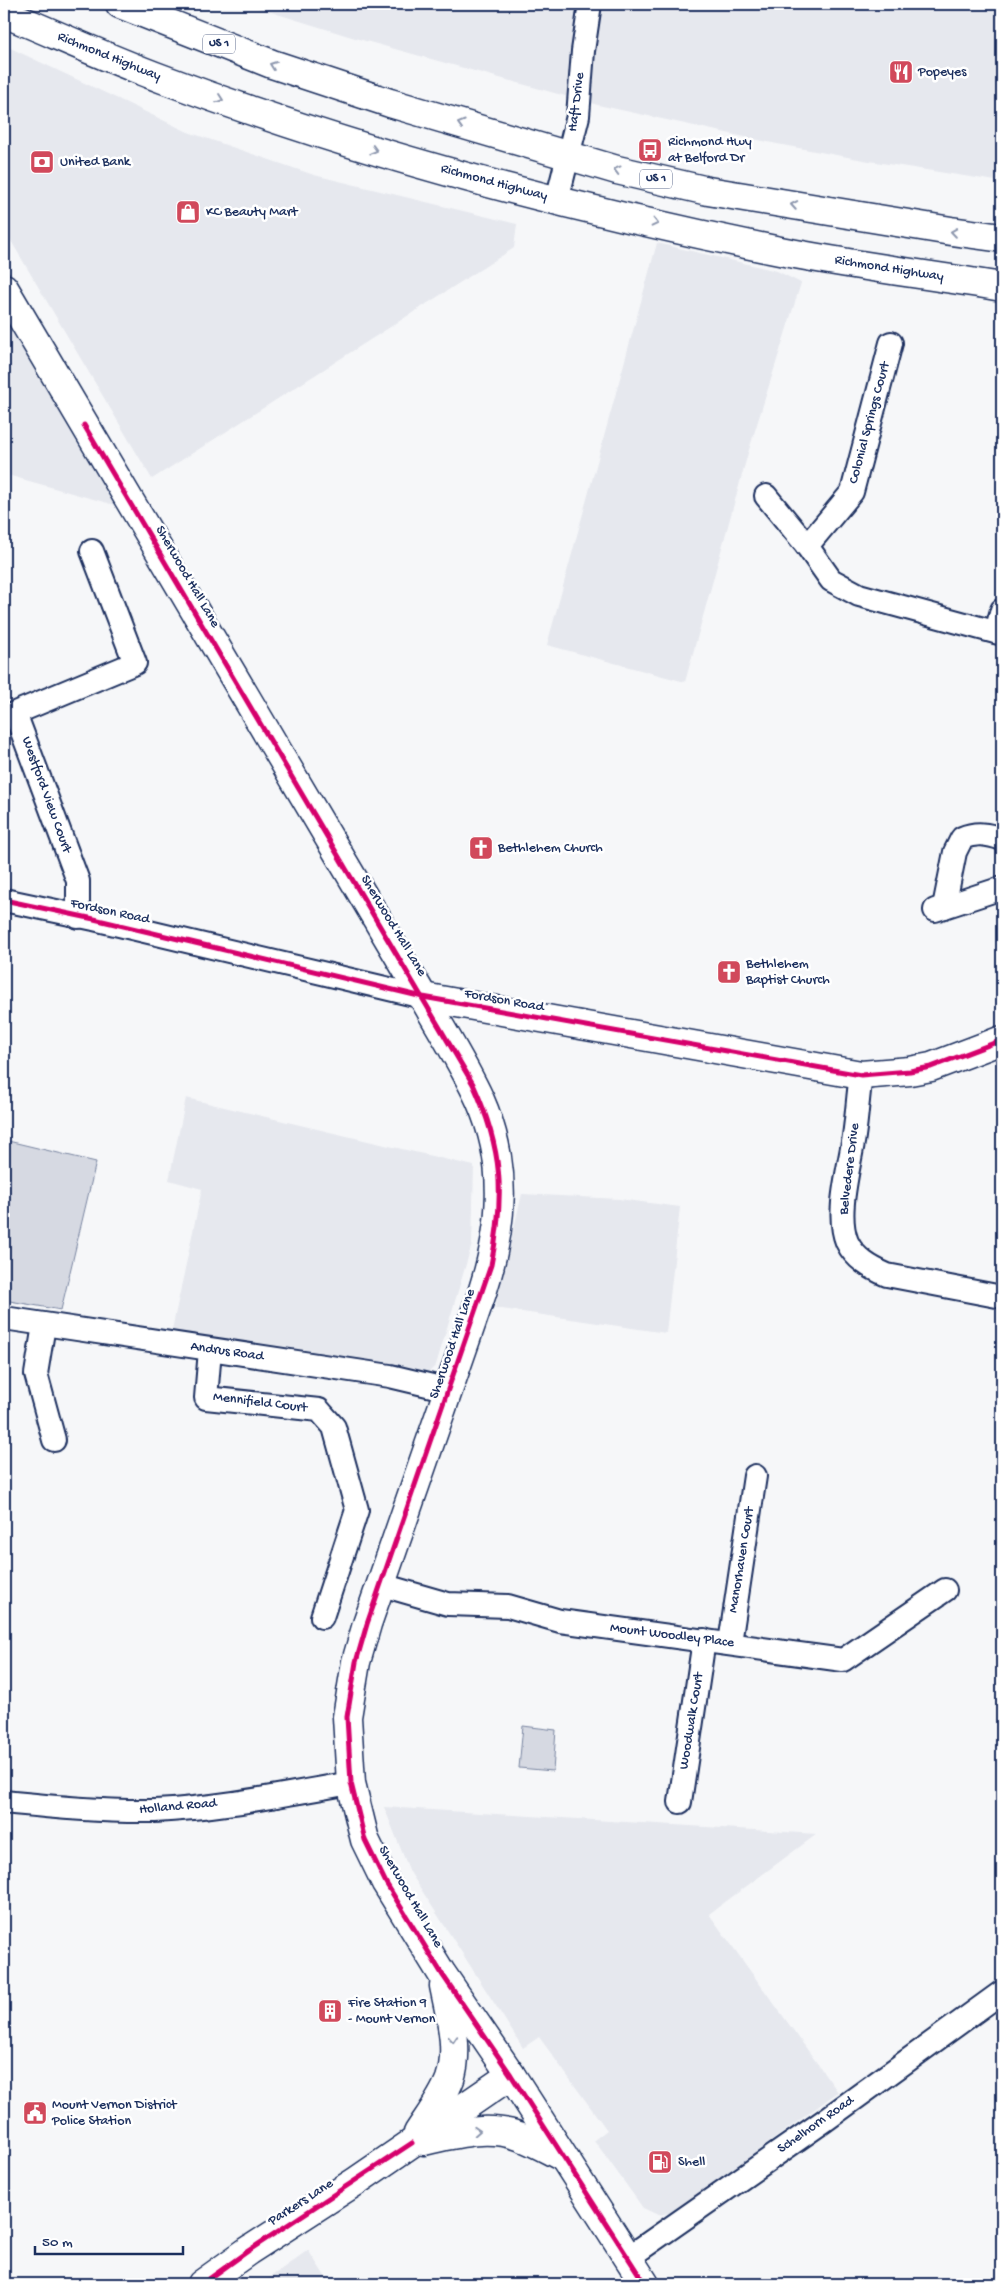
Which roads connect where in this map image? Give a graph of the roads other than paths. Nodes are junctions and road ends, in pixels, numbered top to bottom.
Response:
1 (120, 4) edge
2 (590, 4) edge
3 (4, 13) edge
4 (568, 156) junction
5 (557, 200) junction
6 (1002, 238) edge
7 (1002, 287) edge
8 (4, 288) edge
9 (891, 343) dead end
10 (766, 496) dead end
11 (807, 546) junction
12 (92, 551) dead end
13 (1002, 610) edge
14 (999, 633) edge
15 (1002, 839) edge
16 (1002, 888) edge
17 (4, 900) edge
18 (78, 917) junction
19 (423, 997) junction
20 (1002, 1040) edge
21 (860, 1075) junction
22 (1002, 1298) edge
23 (4, 1318) edge
24 (44, 1325) junction
25 (210, 1350) junction
26 (449, 1390) junction
27 (54, 1440) dead end
28 (755, 1476) dead end
29 (382, 1585) junction
30 (945, 1590) dead end
31 (322, 1617) dead end
32 (704, 1640) junction
33 (730, 1643) junction
34 (351, 1782) junction
35 (4, 1802) edge
36 (680, 1802) dead end
37 (442, 1974) junction
38 (1002, 1992) edge
39 (511, 2075) junction
40 (412, 2143) junction
41 (561, 2156) junction
42 (629, 2257) junction
43 (202, 2284) edge
44 (645, 2284) edge

4 -> 1 main road, US 1
2 - 4 street, Haft Drive
3 -> 5 main road, Richmond Highway
4 - 5 street, Haft Drive
6 -> 4 main road, US 1
5 -> 7 main road, Richmond Highway
8 - 19 main road, Sherwood Hall Lane
9 - 11 street, Colonial Springs Court
10 - 11 street
11 - 14 street
12 - 18 street, Westford View Court
13 - 14 street
15 - 16 street
17 - 18 street, Fordson Road
18 - 19 street, Fordson Road
19 - 21 main road, Fordson Road
19 - 26 main road, Sherwood Hall Lane
20 - 21 main road, Fordson Road
21 - 22 street, Belvedere Drive
23 - 24 street, Andrus Road
24 - 25 street, Andrus Road
24 - 27 street
25 - 26 street, Andrus Road
25 - 31 street, Mennifield Court
26 - 29 main road, Sherwood Hall Lane
28 - 33 street, Manorhaven Court
29 - 32 street, Mount Woodley Place
29 - 34 main road, Sherwood Hall Lane
30 - 33 street, Mount Woodley Place
32 - 33 street, Mount Woodley Place
32 - 36 street, Woodwalk Court
34 - 35 street, Holland Road
34 - 37 main road, Sherwood Hall Lane
37 - 39 main road, Sherwood Hall Lane
37 -> 40 main road
38 - 42 street, Schelhorn Road
39 - 40 main road, Parkers Lane
39 - 41 main road, Sherwood Hall Lane
40 -> 41 main road
40 - 43 main road, Parkers Lane
41 - 42 main road, Sherwood Hall Lane
42 - 44 main road, Sherwood Hall Lane

